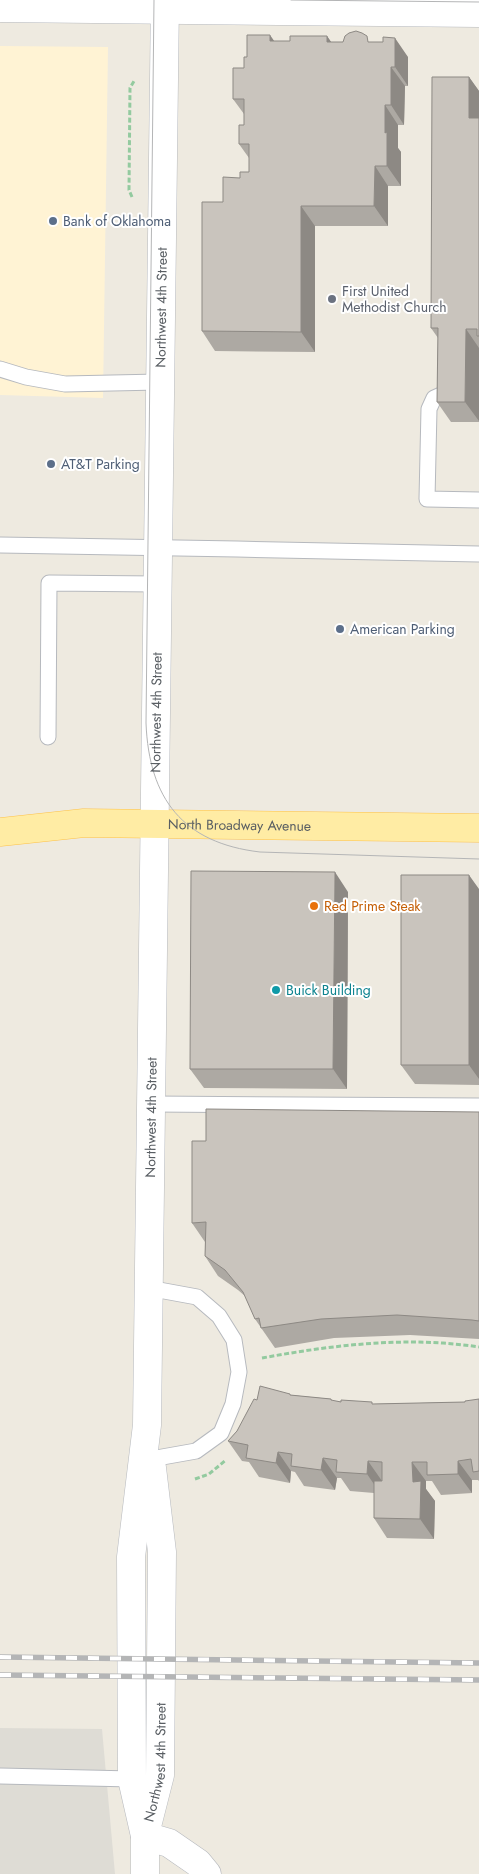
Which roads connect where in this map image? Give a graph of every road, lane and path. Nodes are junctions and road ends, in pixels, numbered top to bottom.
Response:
1 (165, 5) edge
2 (0, 8) edge
3 (479, 13) edge
4 (139, 75) dead end
5 (132, 198) dead end
6 (0, 369) edge
7 (160, 382) junction
8 (479, 394) edge
9 (479, 500) edge
10 (0, 545) edge
11 (157, 547) junction
12 (479, 554) edge
13 (157, 584) junction
14 (48, 737) dead end
15 (154, 823) junction
16 (479, 828) edge
17 (0, 832) edge
18 (151, 1104) junction
19 (479, 1106) edge
20 (148, 1288) junction
21 (479, 1347) edge
22 (262, 1358) dead end
23 (147, 1425) junction
24 (151, 1458) junction
25 (0, 1776) edge
26 (132, 1779) junction
27 (144, 1836) junction
28 (145, 1874) edge
29 (207, 1874) edge

1 - 2 street
1 - 3 street
1 - 7 street, Northwest 4th Street
4 - 5 path
6 - 7 lane
7 - 11 street, Northwest 4th Street
8 - 9 lane
10 - 11 lane
11 - 12 lane
11 - 13 street, Northwest 4th Street
13 - 14 lane
13 - 15 street, Northwest 4th Street
15 - 16 main road, North Broadway Avenue
15 - 17 main road, North Broadway Avenue
15 - 18 street, Northwest 4th Street
18 - 19 lane
18 - 20 street, Northwest 4th Street
20 - 23 street, Northwest 4th Street
20 - 24 lane
21 - 22 path
23 - 24 street, Northwest 4th Street
23 - 26 street, Northwest 4th Street
24 - 27 street, Northwest 4th Street
25 - 26 lane
26 - 27 street, Northwest 4th Street
27 - 28 street
27 - 29 street

